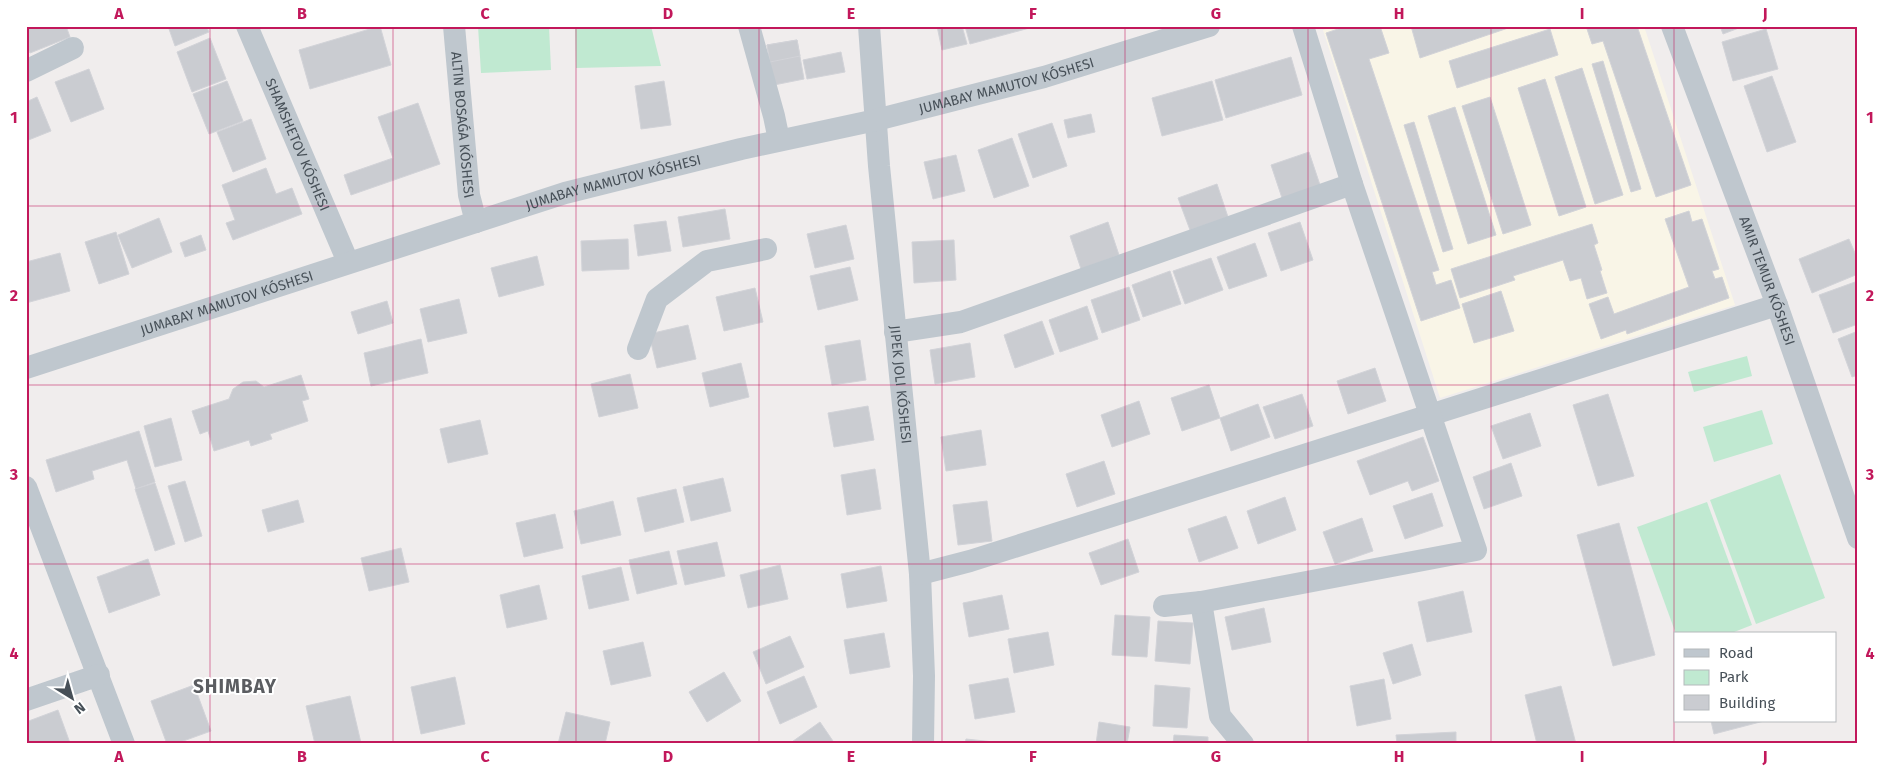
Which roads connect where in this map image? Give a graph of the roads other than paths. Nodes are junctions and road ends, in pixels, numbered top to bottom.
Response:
1 (247, 26) edge
2 (454, 26) edge
3 (749, 26) edge
4 (869, 26) edge
5 (1209, 26) edge
6 (1304, 26) edge
7 (1672, 26) edge
8 (72, 48) dead end
9 (26, 71) edge
10 (876, 120) junction
11 (779, 140) junction
12 (1352, 184) junction
13 (476, 222) junction
14 (766, 249) dead end
15 (348, 262) junction
16 (1776, 305) junction
17 (895, 332) junction
18 (638, 350) dead end
19 (26, 368) edge
20 (1429, 415) junction
21 (26, 487) edge
22 (1858, 538) edge
23 (920, 574) junction
24 (1201, 602) junction
25 (1164, 606) dead end
26 (99, 675) junction
27 (26, 700) edge
28 (124, 744) edge
29 (923, 744) edge
30 (1242, 744) edge

1 - 15 street, SHAMSHETOV KÓSHESI
2 - 13 street
3 - 11 street
4 - 10 street
5 - 10 street, JUMABAY MAMUTOV KÓSHESI
6 - 12 street
7 - 16 street, AMIR TEMUR KÓSHESI
8 - 9 street
10 - 11 street, JUMABAY MAMUTOV KÓSHESI
10 - 17 street
11 - 13 street, JUMABAY MAMUTOV KÓSHESI
12 - 17 street
12 - 20 street
13 - 15 street, JUMABAY MAMUTOV KÓSHESI
14 - 18 street
15 - 19 street, JUMABAY MAMUTOV KÓSHESI
16 - 20 street
16 - 22 street, AMIR TEMUR KÓSHESI
17 - 23 street
20 - 23 street
20 - 24 street
21 - 26 street
23 - 29 street
24 - 25 street
24 - 30 street
26 - 27 street
26 - 28 street

